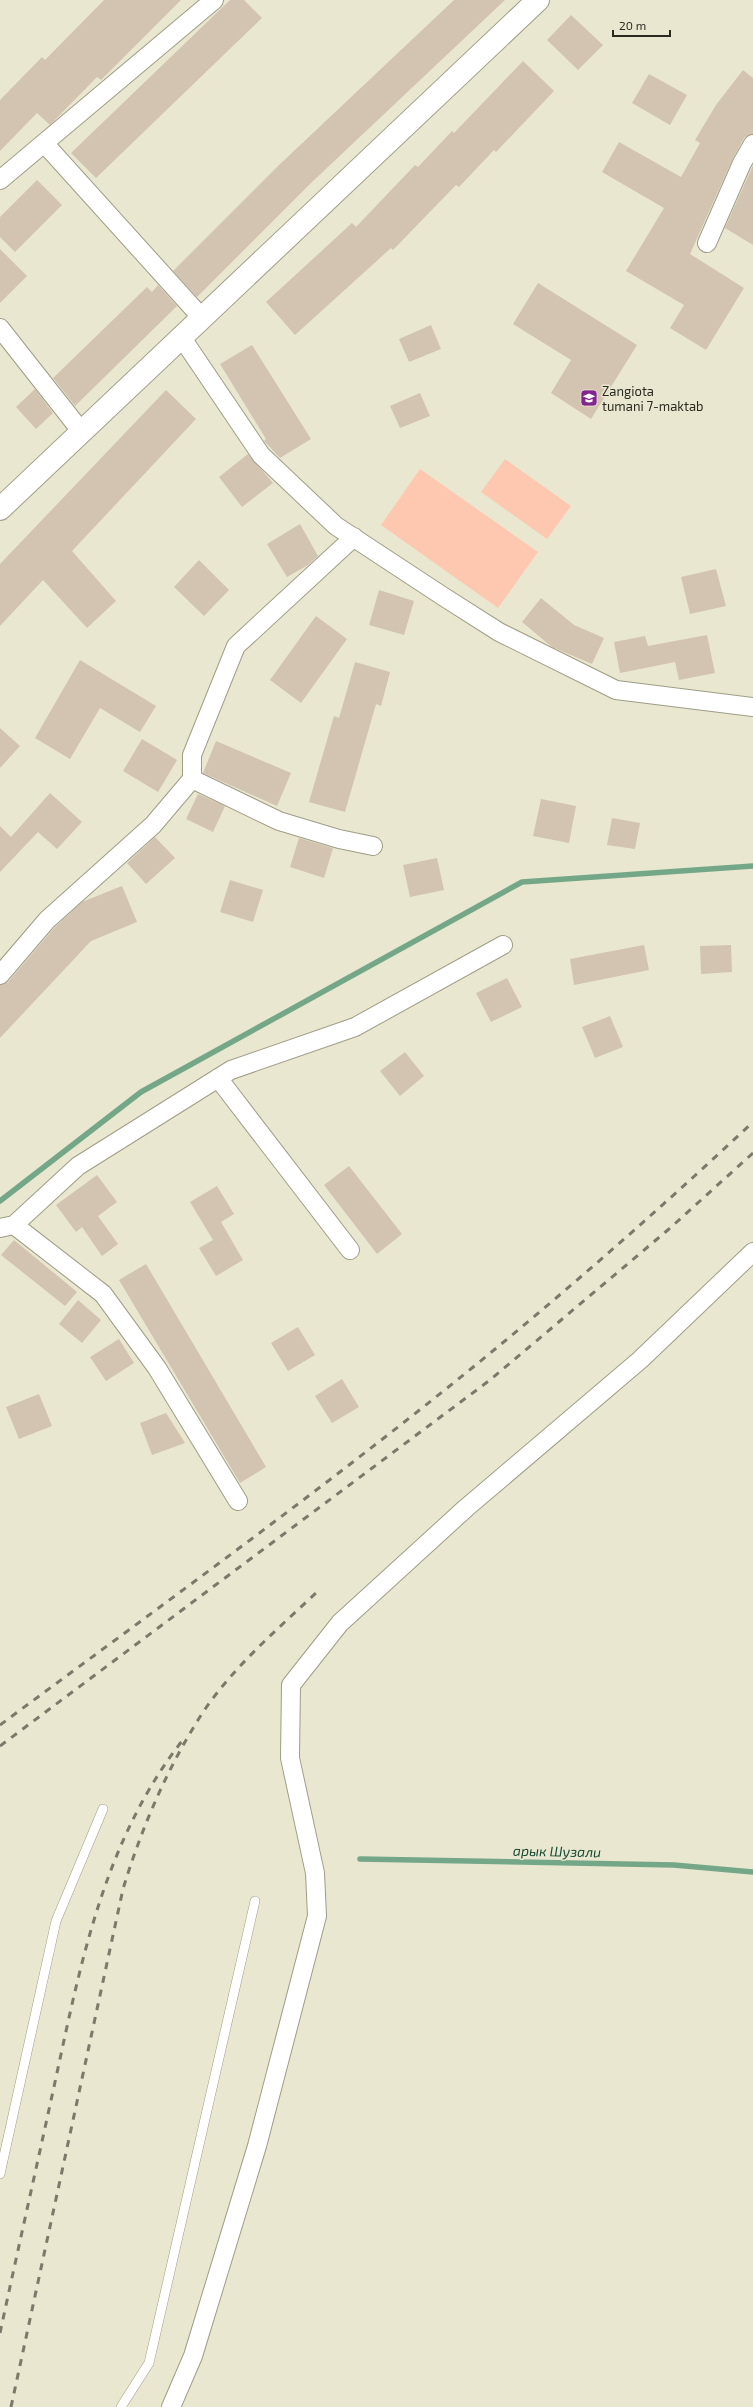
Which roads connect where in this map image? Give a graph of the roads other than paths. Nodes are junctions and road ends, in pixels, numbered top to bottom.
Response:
1 (214, 0) edge
2 (538, 0) edge
3 (44, 143) junction
4 (753, 144) edge
5 (0, 180) edge
6 (707, 243) dead end
7 (202, 318) junction
8 (0, 328) edge
9 (182, 338) junction
10 (81, 431) junction
11 (0, 509) edge
12 (354, 537) junction
13 (753, 707) edge
14 (192, 779) junction
15 (374, 846) dead end
16 (503, 945) dead end
17 (0, 975) edge
18 (218, 1078) junction
19 (7, 1227) edge
20 (350, 1250) dead end
21 (753, 1252) edge
22 (238, 1501) dead end
23 (103, 1809) dead end
24 (255, 1901) dead end
25 (0, 2174) edge
26 (121, 2407) edge
27 (171, 2407) edge

1 - 3 street
2 - 7 main road
3 - 5 street
3 - 7 street
4 - 6 street
7 - 9 main road
8 - 10 street
9 - 10 main road
9 - 12 street
10 - 11 main road
12 - 13 street
12 - 14 street
14 - 15 street
14 - 17 street
16 - 18 street
18 - 19 street
18 - 20 street
19 - 22 street
21 - 27 street
23 - 25 lane
24 - 26 lane

